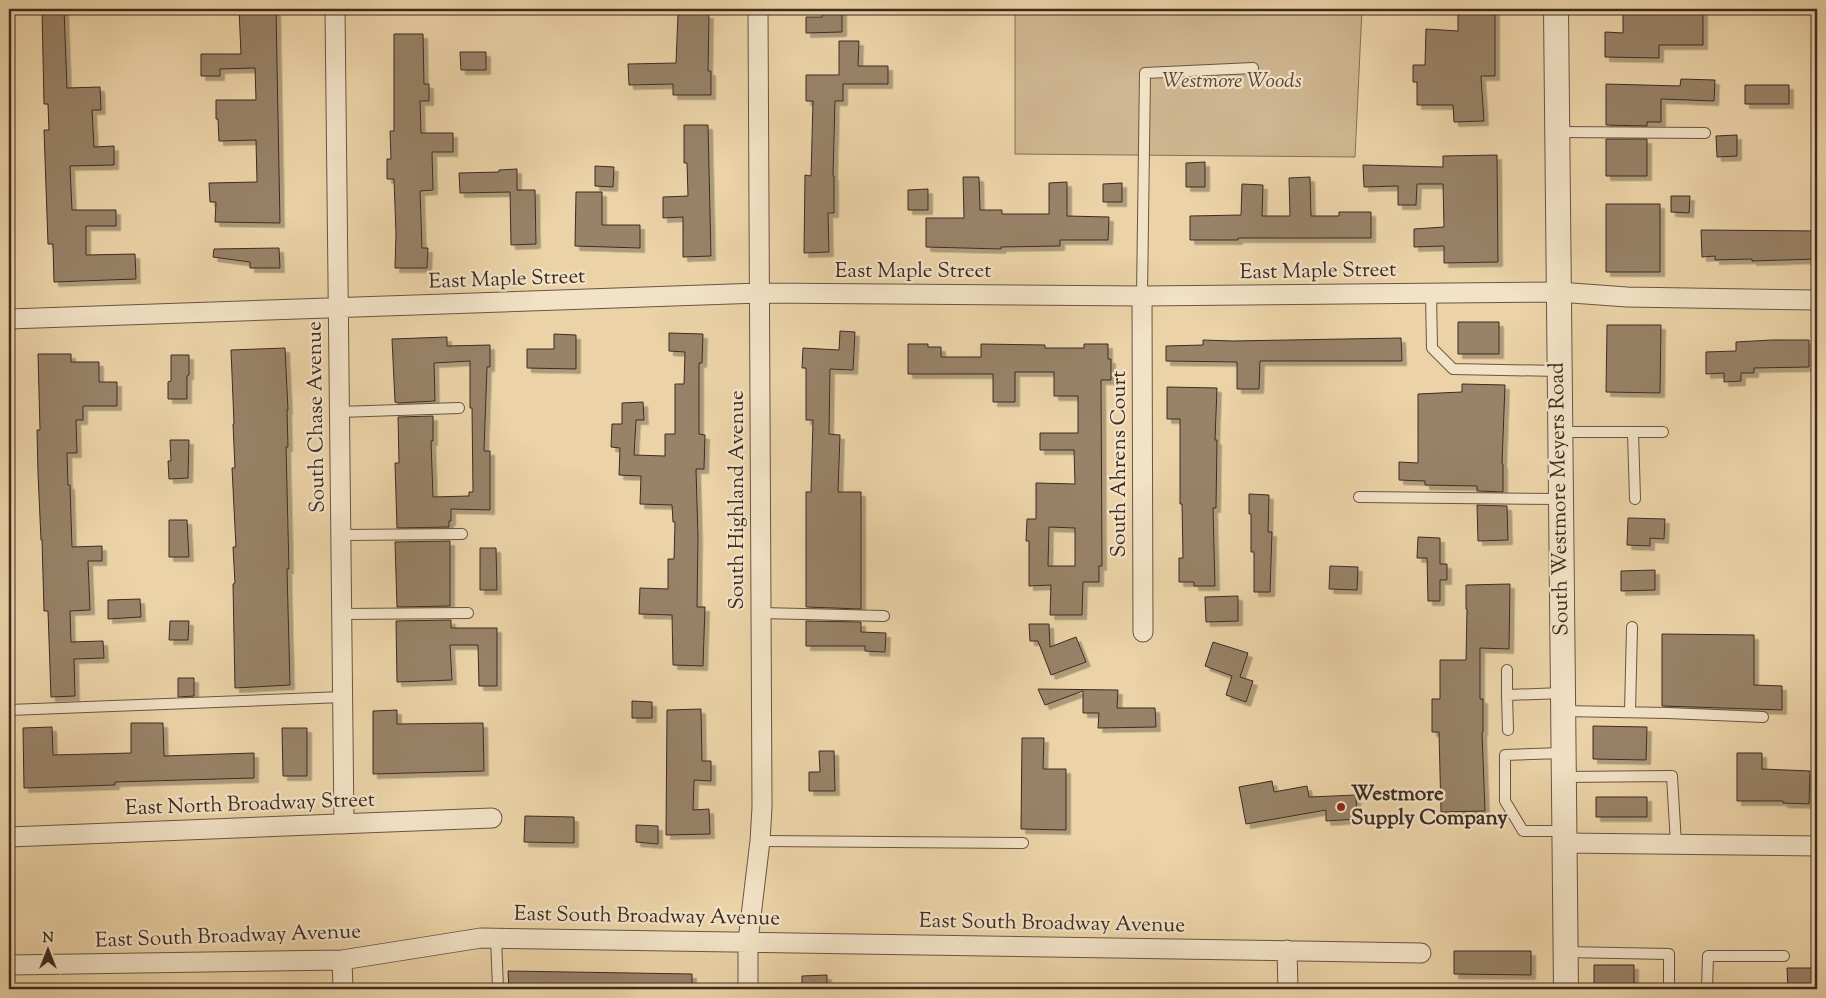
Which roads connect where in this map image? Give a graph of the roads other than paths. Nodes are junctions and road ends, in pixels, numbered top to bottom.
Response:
1 (335, 9) edge
2 (758, 9) edge
3 (1556, 9) edge
4 (1253, 68) dead end
5 (1557, 132) junction
6 (1705, 133) dead end
7 (1558, 292) junction
8 (760, 293) junction
9 (1431, 293) junction
10 (1142, 296) junction
11 (1817, 300) edge
12 (338, 308) junction
13 (9, 319) edge
14 (1559, 370) junction
15 (459, 408) dead end
16 (339, 412) junction
17 (1560, 432) junction
18 (1633, 432) junction
19 (1663, 432) dead end
20 (1359, 497) dead end
21 (1560, 499) junction
22 (1635, 499) dead end
23 (462, 534) dead end
24 (341, 535) junction
25 (468, 613) dead end
26 (761, 613) junction
27 (342, 614) junction
28 (884, 616) dead end
29 (1632, 627) dead end
30 (1143, 632) dead end
31 (1507, 670) dead end
32 (1507, 695) junction
33 (343, 697) junction
34 (1562, 702) junction
35 (9, 710) edge
36 (1630, 712) junction
37 (1763, 717) dead end
38 (1508, 730) dead end
39 (1563, 753) junction
40 (1563, 777) junction
41 (492, 818) dead end
42 (344, 824) junction
43 (9, 837) edge
44 (1563, 837) junction
45 (760, 841) junction
46 (1023, 843) dead end
47 (1676, 844) junction
48 (1817, 846) edge
49 (496, 938) junction
50 (748, 941) junction
51 (1287, 950) junction
52 (1565, 952) junction
53 (1421, 953) dead end
54 (1784, 956) dead end
55 (342, 960) junction
56 (9, 965) edge
57 (342, 989) edge
58 (498, 989) edge
59 (748, 989) edge
60 (1288, 989) edge
61 (1566, 989) edge
62 (1669, 989) edge
63 (1707, 989) edge

1 - 12 street, South Chase Avenue
2 - 8 street, South Highland Avenue
3 - 5 street, South Westmore Meyers Road
4 - 10 lane
5 - 6 lane
5 - 7 street, South Westmore Meyers Road
7 - 9 street, East Maple Street
7 - 11 street, East Maple Street
7 - 14 street, South Westmore Meyers Road
8 - 10 street, East Maple Street
8 - 12 street, East Maple Street
8 - 26 street, South Highland Avenue
9 - 10 street, East Maple Street
9 - 14 lane
10 - 30 street, South Ahrens Court
12 - 13 street, East Maple Street
12 - 16 street, South Chase Avenue
14 - 17 street, South Westmore Meyers Road
15 - 16 lane
16 - 24 street, South Chase Avenue
17 - 18 lane
17 - 21 street, South Westmore Meyers Road
18 - 19 lane
18 - 22 lane
20 - 21 lane
21 - 34 street, South Westmore Meyers Road
23 - 24 lane
24 - 27 street, South Chase Avenue
25 - 27 lane
26 - 28 lane
26 - 45 street, South Highland Avenue
27 - 33 street, South Chase Avenue
29 - 36 lane
31 - 32 lane
32 - 34 lane
32 - 38 lane
33 - 35 lane
33 - 42 street, South Chase Avenue
34 - 36 lane
34 - 39 street, South Westmore Meyers Road
36 - 37 lane
39 - 40 street, South Westmore Meyers Road
39 - 44 lane
40 - 44 street, South Westmore Meyers Road
40 - 47 lane
41 - 42 street, East North Broadway Street
42 - 43 street, East North Broadway Street
44 - 47 street
44 - 52 street, South Westmore Meyers Road
45 - 46 lane
45 - 50 street, South Highland Avenue
47 - 48 street
49 - 50 street, East South Broadway Avenue
49 - 55 street, East South Broadway Avenue
49 - 58 lane
50 - 51 street, East South Broadway Avenue
50 - 59 street, South Highland Avenue
51 - 53 street, East South Broadway Avenue
51 - 60 street
52 - 61 street, South Westmore Meyers Road
52 - 62 lane
54 - 63 lane
55 - 56 street, East South Broadway Avenue
55 - 57 street

